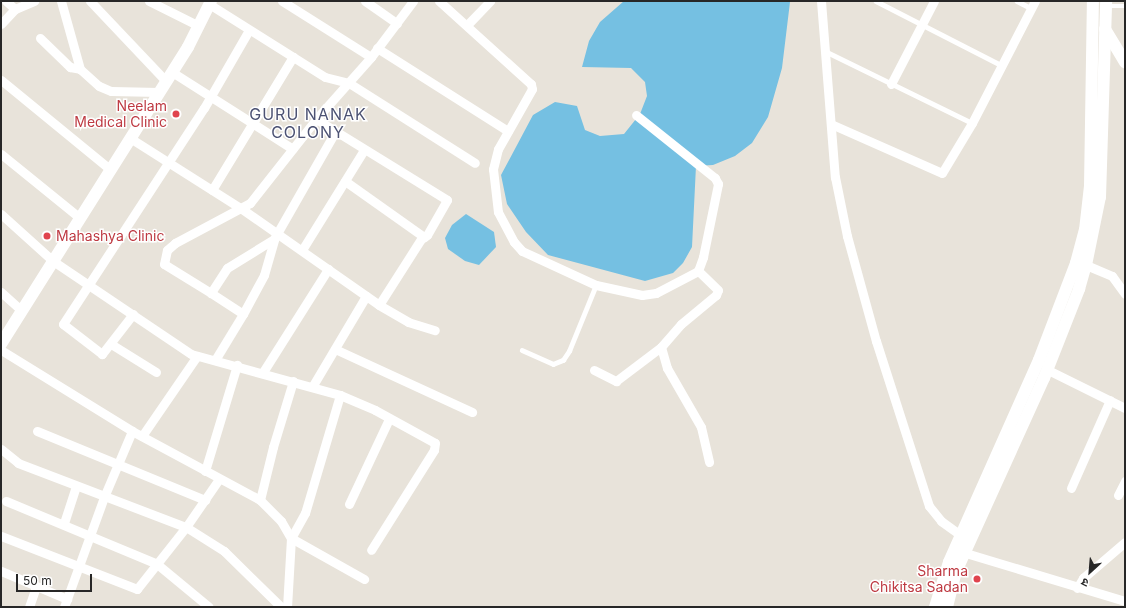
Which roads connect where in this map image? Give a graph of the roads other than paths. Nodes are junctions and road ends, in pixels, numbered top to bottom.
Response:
1 (6, 1) edge
2 (34, 1) edge
3 (61, 1) edge
4 (90, 1) edge
5 (150, 1) edge
6 (282, 1) edge
7 (365, 1) edge
8 (413, 1) edge
9 (440, 1) edge
10 (490, 1) edge
11 (821, 1) edge
12 (876, 1) edge
13 (934, 1) edge
14 (1017, 1) edge
15 (1093, 1) edge
16 (210, 3) edge
17 (1106, 3) edge
18 (1033, 5) edge
19 (1125, 6) edge
20 (14, 9) junction
21 (1093, 16) junction
22 (397, 23) junction
23 (1, 24) edge
24 (468, 24) junction
25 (921, 24) junction
26 (198, 26) junction
27 (1105, 29) junction
28 (249, 30) junction
29 (40, 38) dead end
30 (377, 48) junction
31 (825, 51) junction
32 (293, 57) junction
33 (371, 57) junction
34 (1125, 62) edge
35 (1001, 65) junction
36 (80, 69) junction
37 (169, 76) junction
38 (1, 80) edge
39 (349, 84) junction
40 (891, 84) junction
41 (159, 92) junction
42 (212, 96) junction
43 (636, 115) dead end
44 (316, 119) junction
45 (253, 123) junction
46 (972, 123) junction
47 (831, 124) junction
48 (508, 131) junction
49 (335, 132) junction
50 (130, 138) junction
51 (293, 149) junction
52 (364, 150) junction
53 (1, 154) edge
54 (168, 162) junction
55 (475, 162) dead end
56 (111, 170) junction
57 (345, 181) junction
58 (212, 190) junction
59 (242, 209) junction
60 (1, 214) edge
61 (80, 218) junction
62 (275, 237) junction
63 (424, 237) junction
64 (302, 250) junction
65 (53, 261) junction
66 (1086, 265) junction
67 (328, 269) junction
68 (698, 271) junction
69 (88, 284) junction
70 (596, 286) junction
71 (1, 292) edge
72 (211, 293) junction
73 (1125, 294) edge
74 (366, 296) junction
75 (379, 305) junction
76 (22, 311) junction
77 (133, 314) junction
78 (243, 314) junction
79 (435, 330) dead end
80 (1, 344) edge
81 (111, 344) junction
82 (661, 347) junction
83 (335, 349) junction
84 (1, 350) edge
85 (522, 350) dead end
86 (196, 356) junction
87 (215, 360) junction
88 (238, 365) junction
89 (594, 370) dead end
90 (1048, 370) junction
91 (156, 372) dead end
92 (263, 372) junction
93 (293, 381) junction
94 (312, 387) junction
95 (340, 396) junction
96 (1110, 400) junction
97 (1125, 408) edge
98 (472, 412) dead end
99 (389, 419) junction
100 (37, 431) dead end
101 (132, 431) junction
102 (142, 436) junction
103 (1, 449) edge
104 (709, 462) dead end
105 (119, 464) junction
106 (205, 471) junction
107 (219, 479) junction
108 (1125, 481) edge
109 (76, 487) junction
110 (1071, 488) dead end
111 (1118, 495) dead end
112 (104, 497) junction
113 (205, 500) junction
114 (260, 500) junction
115 (6, 501) dead end
116 (349, 504) dead end
117 (64, 523) junction
118 (186, 527) junction
119 (90, 534) junction
120 (1, 536) edge
121 (291, 538) junction
122 (1125, 542) edge
123 (962, 545) junction
124 (371, 550) dead end
125 (157, 564) junction
126 (79, 566) junction
127 (1, 571) edge
128 (364, 579) dead end
129 (36, 587) junction
130 (1077, 588) junction
131 (1125, 601) edge
132 (65, 603) edge
133 (29, 607) edge
134 (209, 607) edge
135 (281, 607) edge
136 (287, 607) edge
137 (935, 607) edge
138 (947, 607) edge

1 - 20 street
2 - 20 street
3 - 36 street
4 - 37 street
5 - 26 street
6 - 33 street
7 - 22 street
8 - 22 street
9 - 24 street
10 - 24 street
11 - 31 street
12 - 25 lane
13 - 25 street
14 - 18 lane
15 - 21 main road
16 - 26 main road
16 - 28 street
17 - 19 lane
17 - 27 main road
18 - 35 street
20 - 23 street
21 - 27 main road
21 - 123 main road
22 - 30 street
24 - 48 street
25 - 35 lane
25 - 40 street
26 - 37 main road
27 - 34 main road
27 - 66 main road
28 - 32 street
28 - 42 street
29 - 36 street
30 - 33 street
30 - 48 street
31 - 40 lane
31 - 47 street
32 - 39 street
32 - 45 street
33 - 39 street
35 - 46 street
36 - 41 street
37 - 41 main road
37 - 42 street
38 - 56 street
39 - 44 street
39 - 55 street
40 - 46 lane
41 - 50 main road
42 - 45 street
42 - 54 street
43 - 68 street
44 - 49 street
44 - 51 street
45 - 51 street
45 - 58 street
46 - 47 street
47 - 123 street
48 - 70 street
49 - 52 street
49 - 62 street
50 - 54 street
50 - 56 main road
51 - 59 street
52 - 57 street
52 - 63 street
53 - 61 street
54 - 58 street
54 - 69 street
56 - 61 main road
57 - 63 street
57 - 64 street
58 - 59 street
59 - 62 street
59 - 72 street
60 - 65 street
61 - 65 main road
62 - 64 street
62 - 72 street
62 - 78 street
63 - 75 street
64 - 67 street
65 - 69 street
65 - 76 main road
66 - 73 street
66 - 90 main road
67 - 74 street
67 - 92 street
68 - 70 street
68 - 82 street
69 - 77 street
69 - 81 street
70 - 85 lane
71 - 76 street
72 - 78 street
74 - 75 street
74 - 83 street
75 - 79 street
76 - 80 main road
77 - 81 street
77 - 86 street
78 - 87 street
81 - 91 street
82 - 89 street
82 - 104 street
83 - 94 street
83 - 98 street
84 - 101 street
86 - 87 street
86 - 102 street
87 - 88 street
88 - 92 street
88 - 106 street
90 - 96 street
90 - 123 main road
92 - 93 street
93 - 94 street
93 - 114 street
94 - 95 street
95 - 99 street
95 - 121 street
96 - 97 street
96 - 110 street
99 - 116 street
99 - 124 street
100 - 105 street
101 - 102 street
101 - 105 street
102 - 106 street
103 - 109 street
105 - 112 street
105 - 113 street
106 - 107 street
107 - 113 street
107 - 114 street
108 - 111 street
109 - 112 street
109 - 117 street
112 - 118 street
112 - 119 street
113 - 118 street
114 - 121 street
115 - 117 street
117 - 119 street
118 - 125 street
118 - 135 street
119 - 125 street
119 - 126 street
120 - 126 street
121 - 128 street
121 - 136 street
122 - 130 street
123 - 130 street
123 - 137 main road
123 - 138 main road
125 - 126 street
125 - 134 street
126 - 132 street
127 - 129 street
129 - 132 street
129 - 133 street
130 - 131 street

